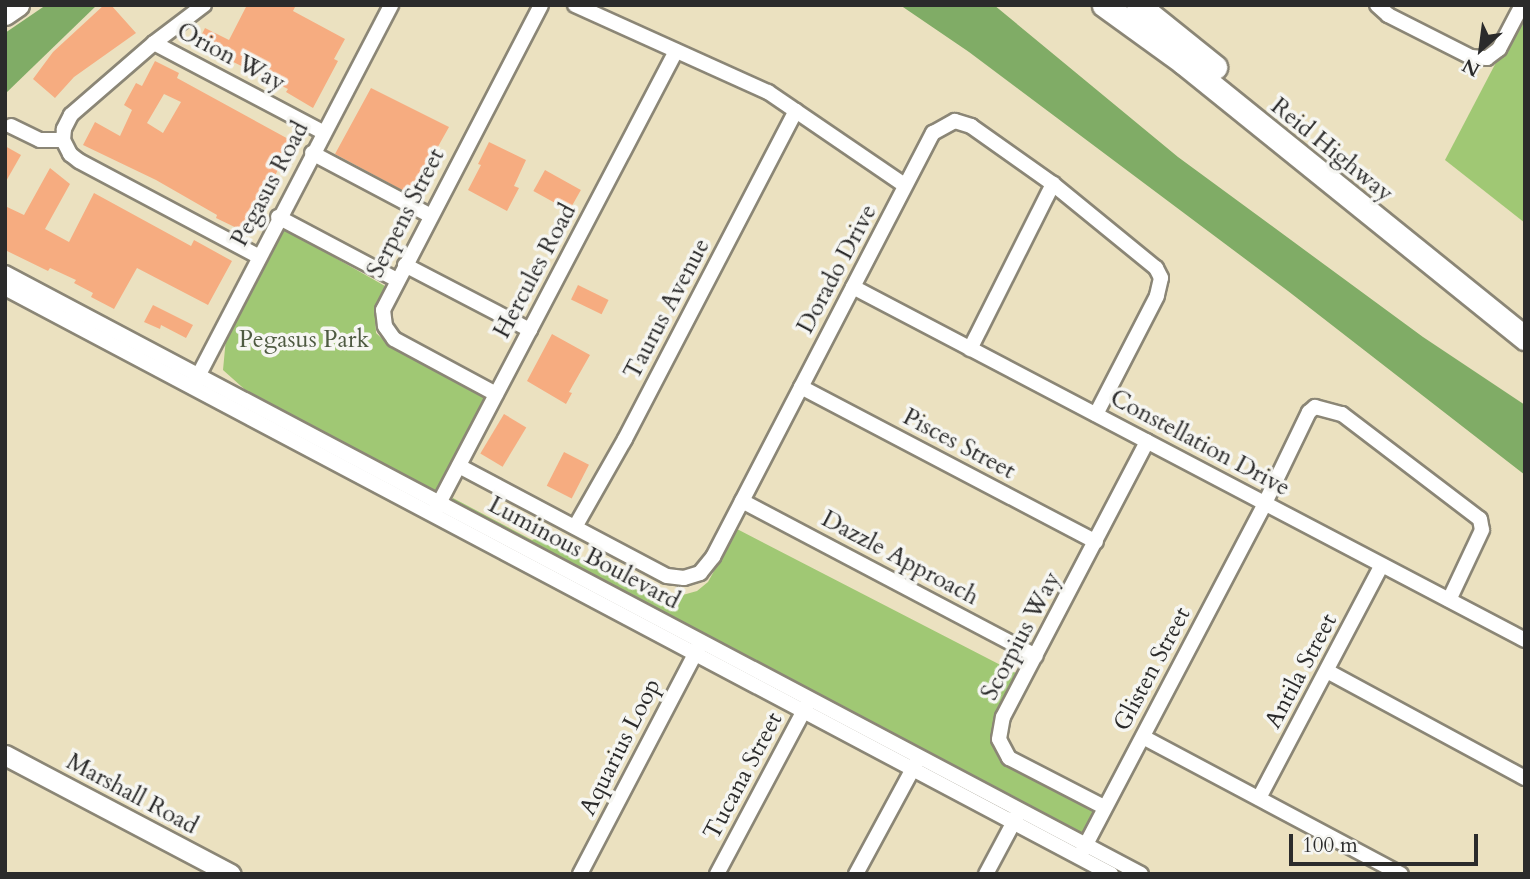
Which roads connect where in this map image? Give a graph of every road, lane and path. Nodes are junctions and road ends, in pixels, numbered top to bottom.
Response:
1 (18, 5) edge
2 (204, 5) edge
3 (391, 5) edge
4 (541, 5) edge
5 (575, 5) edge
6 (1104, 5) edge
7 (1138, 5) edge
8 (1377, 5) edge
9 (1522, 5) edge
10 (5, 14) edge
11 (154, 43) junction
12 (676, 51) junction
13 (796, 111) junction
14 (11, 126) dead end
15 (323, 132) junction
16 (63, 140) junction
17 (312, 153) junction
18 (900, 182) dead end
19 (1053, 184) junction
20 (429, 215) junction
21 (278, 218) junction
22 (258, 256) junction
23 (405, 265) junction
24 (5, 273) edge
25 (397, 280) junction
26 (853, 287) junction
27 (5, 288) edge
28 (1525, 318) edge
29 (530, 330) junction
30 (1525, 338) edge
31 (971, 349) junction
32 (196, 380) junction
33 (801, 387) junction
34 (496, 394) junction
35 (1096, 414) junction
36 (1147, 441) junction
37 (459, 466) junction
38 (742, 501) junction
39 (1265, 503) junction
40 (437, 508) junction
41 (575, 527) junction
42 (1096, 542) junction
43 (1382, 565) junction
44 (1449, 600) junction
45 (1525, 640) edge
46 (697, 648) junction
47 (1036, 656) junction
48 (1327, 671) junction
49 (806, 706) junction
50 (1143, 737) junction
51 (7, 756) edge
52 (915, 764) junction
53 (1525, 778) edge
54 (1259, 799) junction
55 (1104, 807) junction
56 (1016, 817) junction
57 (1083, 851) junction
58 (231, 874) edge
59 (580, 874) edge
60 (717, 874) edge
61 (856, 874) edge
62 (986, 874) edge
63 (1111, 874) edge
64 (1142, 874) edge
65 (1401, 874) edge

1 - 10 main road
2 - 11 street
3 - 15 street, Pegasus Road
4 - 20 street, Serpens Street
5 - 12 street
6 - 30 highway, Reid Highway
7 - 28 highway, Reid Highway
8 - 9 street
11 - 15 street, Orion Way
11 - 16 street
12 - 13 street
12 - 29 street, Hercules Road
13 - 18 street
13 - 41 street, Taurus Avenue
14 - 16 street
15 - 17 street, Pegasus Road
16 - 22 street
17 - 20 street
17 - 21 street, Pegasus Road
19 - 26 street, Dorado Drive
19 - 31 street
19 - 35 street, Dorado Drive
20 - 23 street, Serpens Street
21 - 22 street, Pegasus Road
21 - 25 street
22 - 32 street, Pegasus Road
23 - 25 street, Serpens Street
23 - 29 street
24 - 32 street, Luminous Boulevard
25 - 34 street, Serpens Street
26 - 31 street, Constellation Drive
26 - 33 street, Dorado Drive
27 - 32 street, Luminous Boulevard
29 - 34 street, Hercules Road
31 - 35 street, Constellation Drive
32 - 40 street, Luminous Boulevard
33 - 38 street, Dorado Drive
33 - 42 street, Pisces Street
34 - 37 street, Hercules Road
35 - 36 street, Constellation Drive
36 - 39 street, Constellation Drive
36 - 42 street, Scorpius Way
37 - 40 street, Hercules Road
37 - 41 street, Dorado Drive
38 - 41 street, Dorado Drive
38 - 47 street, Dazzle Approach
39 - 43 street, Constellation Drive
39 - 44 street, Glisten Street
39 - 50 street, Glisten Street
40 - 46 street, Luminous Boulevard
42 - 47 street, Scorpius Way
43 - 44 street, Constellation Drive
43 - 48 street, Antila Street
44 - 45 street, Constellation Drive
46 - 49 street, Luminous Boulevard
46 - 59 street, Aquarius Loop
47 - 55 street, Scorpius Way
48 - 53 street
48 - 54 street, Antila Street
49 - 52 street, Luminous Boulevard
49 - 60 street, Tucana Street
50 - 54 street
50 - 55 street, Glisten Street
51 - 58 main road, Marshall Road
52 - 56 street, Luminous Boulevard
52 - 61 street
54 - 65 street
55 - 57 street, Glisten Street
56 - 57 street, Luminous Boulevard
56 - 62 street
57 - 63 street, Luminous Boulevard
57 - 64 street, Luminous Boulevard

